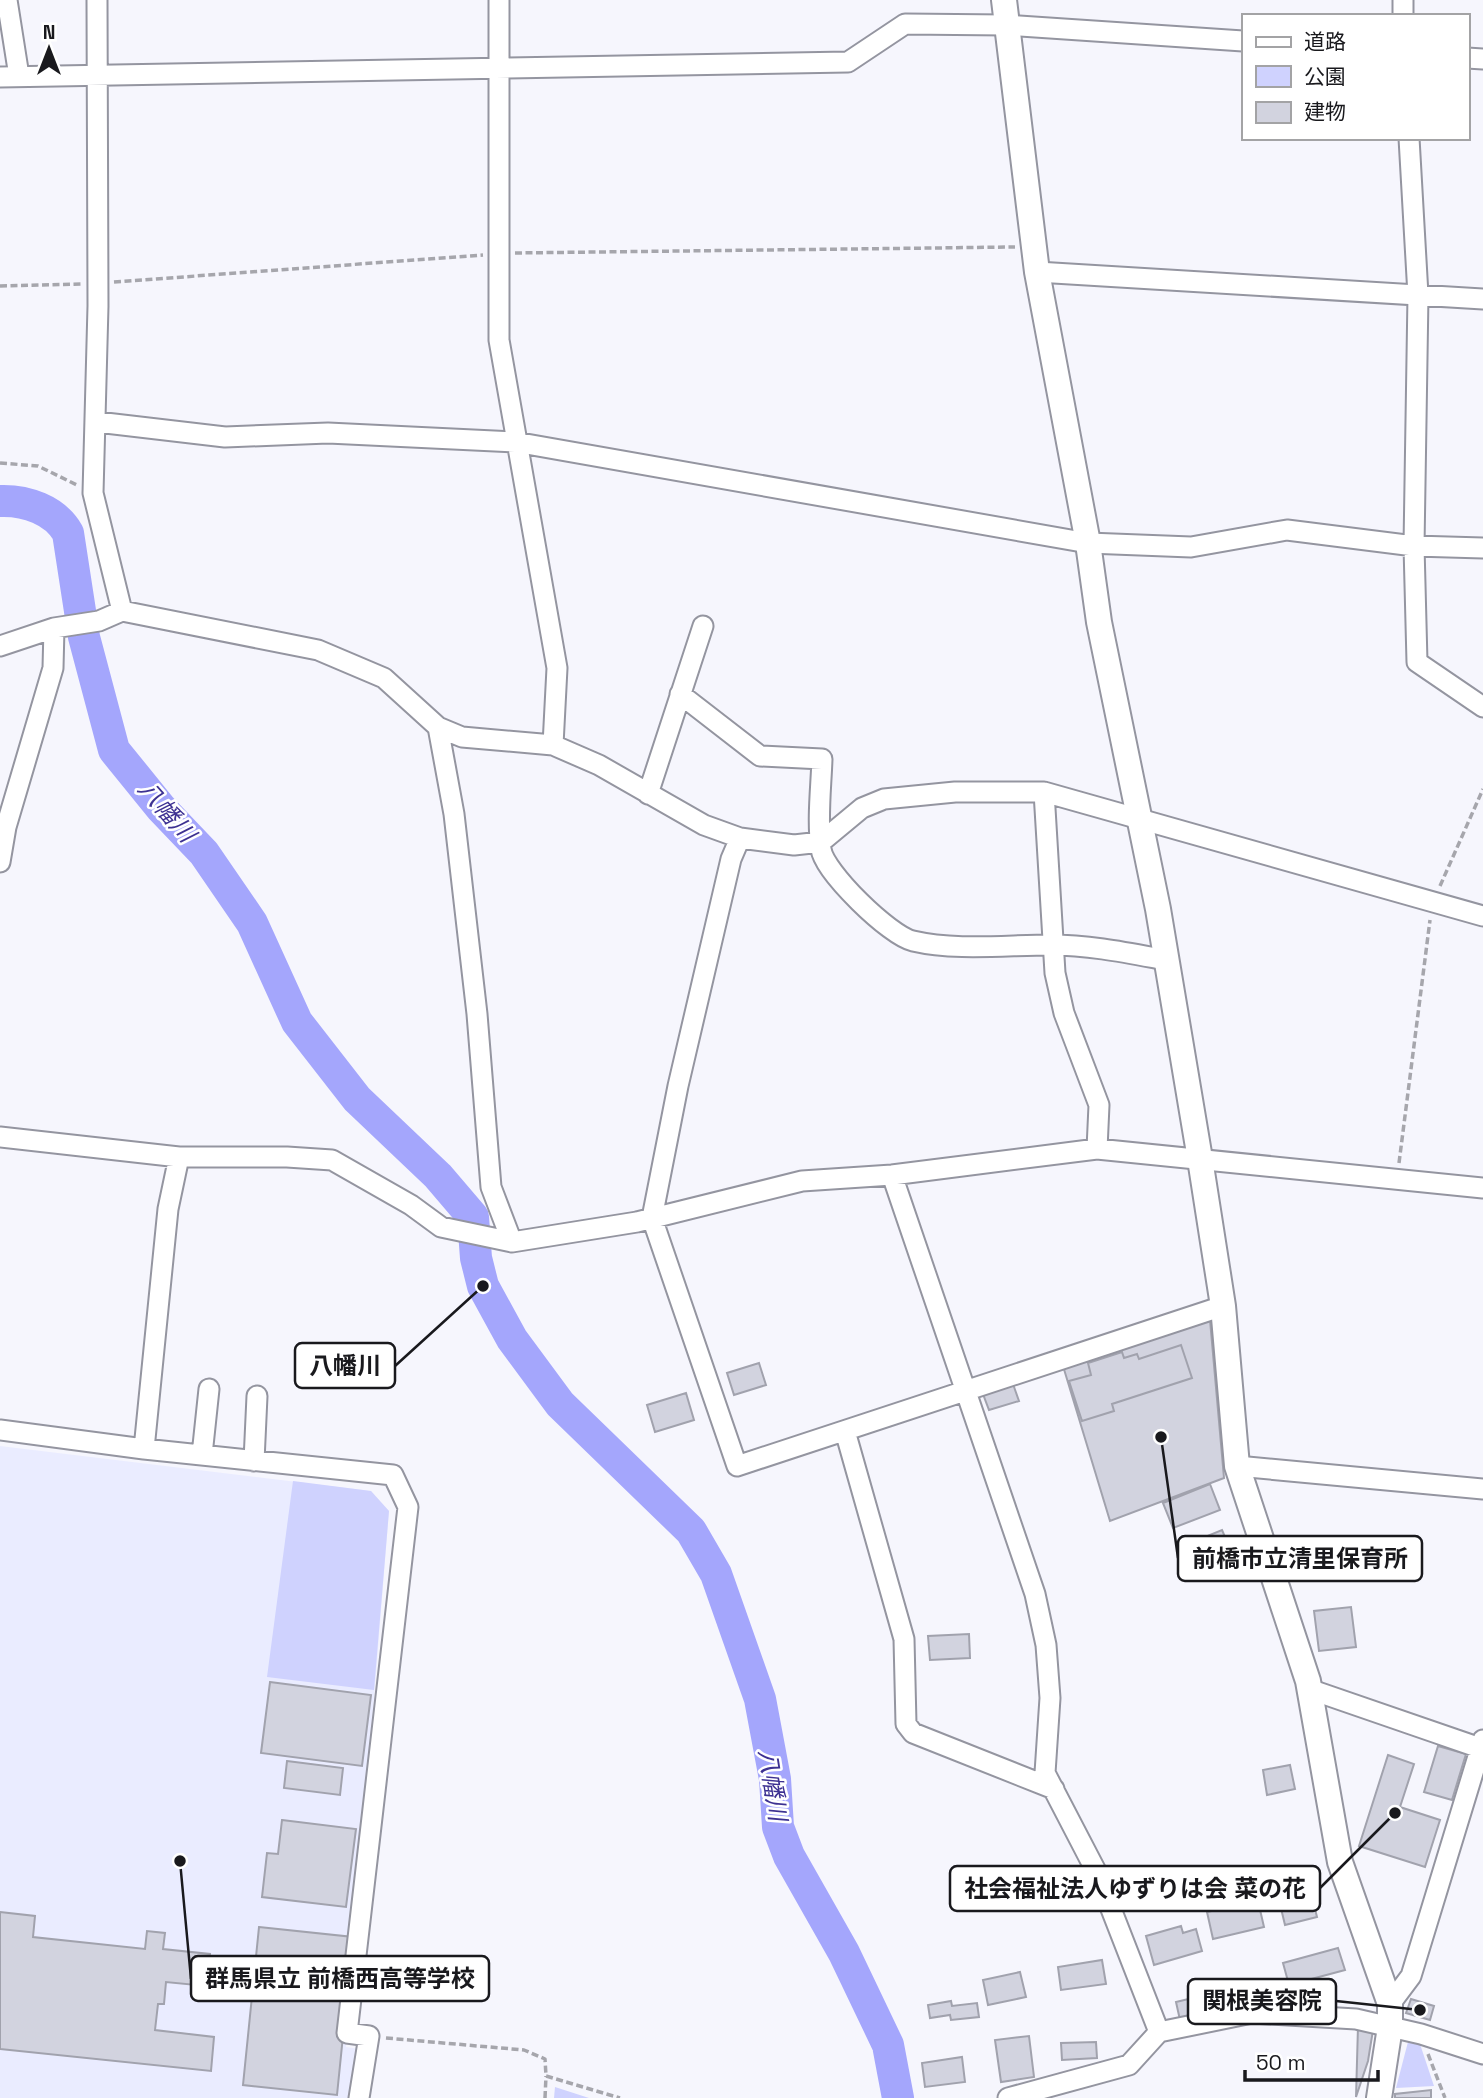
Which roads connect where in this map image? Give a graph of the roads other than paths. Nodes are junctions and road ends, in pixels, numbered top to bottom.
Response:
1 (7, 0) edge
2 (97, 0) edge
3 (499, 0) edge
4 (1004, 0) edge
5 (1006, 25) junction
6 (1242, 41) edge
7 (499, 67) junction
8 (95, 76) junction
9 (9, 77) edge
10 (1409, 140) edge
11 (1037, 272) junction
12 (1418, 295) junction
13 (1483, 299) edge
14 (96, 422) junction
15 (515, 442) junction
16 (1088, 542) junction
17 (1414, 546) junction
18 (1483, 548) edge
19 (122, 611) junction
20 (61, 626) junction
21 (703, 626) dead end
22 (0, 646) edge
23 (680, 694) junction
24 (1483, 707) edge
25 (438, 727) junction
26 (553, 745) junction
27 (1044, 792) junction
28 (648, 794) junction
29 (1140, 818) junction
30 (3, 826) edge
31 (740, 838) junction
32 (821, 842) junction
33 (0, 862) edge
34 (1483, 916) edge
35 (1055, 945) junction
36 (1166, 960) junction
37 (0, 1137) edge
38 (1097, 1149) junction
39 (179, 1157) junction
40 (1200, 1159) junction
41 (892, 1175) junction
42 (1483, 1188) edge
43 (652, 1218) junction
44 (512, 1242) junction
45 (1223, 1306) junction
46 (967, 1388) junction
47 (209, 1389) dead end
48 (257, 1396) dead end
49 (0, 1430) edge
50 (845, 1431) junction
51 (144, 1449) junction
52 (202, 1455) junction
53 (254, 1461) junction
54 (1237, 1466) junction
55 (1483, 1489) edge
56 (1309, 1689) junction
57 (1482, 1744) edge
58 (1054, 1789) junction
59 (1390, 2016) junction
60 (1158, 2032) junction
61 (1483, 2054) edge
62 (359, 2098) edge
63 (1008, 2098) edge
64 (1379, 2098) edge

1 - 9 street
2 - 8 street
3 - 7 street
4 - 5 street
5 - 6 street
5 - 7 street
5 - 11 street
7 - 8 street
7 - 15 street
8 - 9 street
8 - 14 street
10 - 12 street
11 - 12 street
11 - 16 street
12 - 13 street
12 - 17 street
14 - 15 street
14 - 19 street
15 - 16 street
15 - 26 street
16 - 17 street
16 - 29 street
17 - 18 street
17 - 24 street
19 - 20 street
19 - 25 street
20 - 22 street
20 - 30 street
21 - 23 street
23 - 28 street
23 - 32 street
25 - 26 street
25 - 44 street
26 - 28 street
27 - 29 street
27 - 32 street
27 - 35 street
28 - 31 street
29 - 34 street
29 - 36 street
30 - 33 street
31 - 32 street
31 - 43 street
32 - 35 street
35 - 36 street
35 - 38 street
36 - 40 street
37 - 39 street
38 - 40 street
38 - 41 street
39 - 44 street
39 - 51 street
40 - 42 street
40 - 45 street
41 - 43 street
41 - 46 street
43 - 44 street
43 - 50 street
45 - 46 street
45 - 54 street
46 - 50 street
46 - 58 street
47 - 52 street
48 - 53 street
49 - 51 street
50 - 58 street
51 - 52 street
52 - 53 street
53 - 62 street
54 - 55 street
54 - 56 street
56 - 57 street
56 - 59 street
57 - 59 street
58 - 60 street
59 - 60 street
59 - 61 street
59 - 64 street
60 - 63 street

